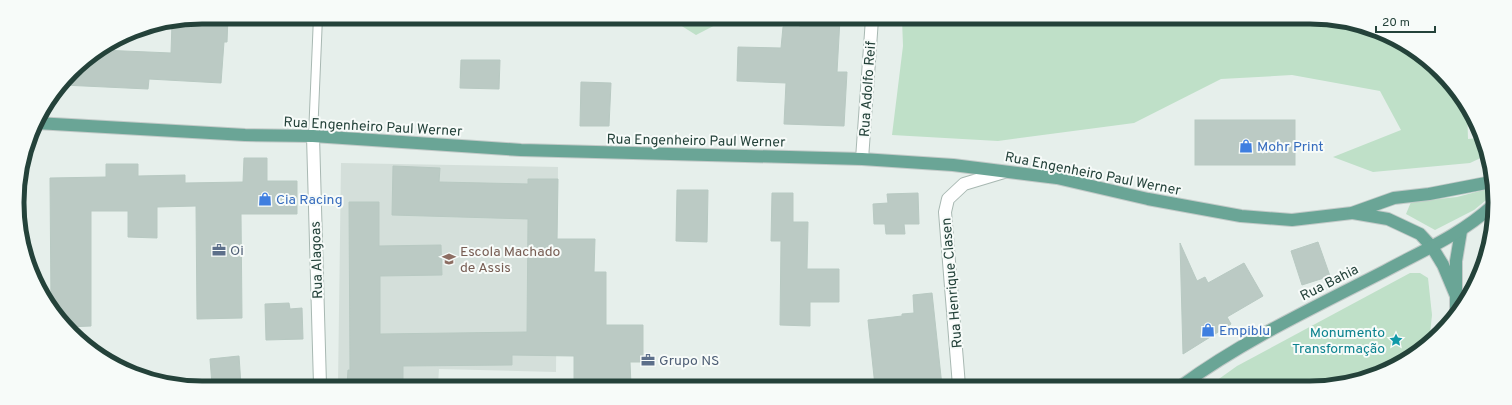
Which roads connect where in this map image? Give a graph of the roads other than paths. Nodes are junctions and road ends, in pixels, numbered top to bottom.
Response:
1 (318, 24) edge
2 (872, 24) edge
3 (43, 122) edge
4 (313, 136) junction
5 (862, 159) junction
6 (1007, 171) junction
7 (1487, 183) edge
8 (1488, 209) edge
9 (1352, 213) junction
10 (1461, 231) junction
11 (1432, 247) junction
12 (1456, 296) junction
13 (1456, 305) edge
14 (320, 381) edge
15 (959, 381) edge
16 (1189, 381) edge

1 - 4 lane
2 - 5 street, Rua Adolfo Reif
3 - 4 main road, Rua Engenheiro Paul Werner
4 - 5 main road, Rua Engenheiro Paul Werner
4 - 14 street, Rua Alagoas
5 - 6 main road, Rua Engenheiro Paul Werner
6 - 9 main road, Rua Engenheiro Paul Werner
6 - 15 street, Rua Henrique Clasen
7 - 9 main road, Rua Engenheiro Paul Werner
8 - 10 main road, Rua Bahia
9 - 11 main road, Rua Engenheiro Paul Werner
10 - 11 main road, Rua Bahia
10 - 12 main road
11 - 12 main road, Rua Engenheiro Paul Werner
11 - 16 main road, Rua Bahia
12 - 13 main road

